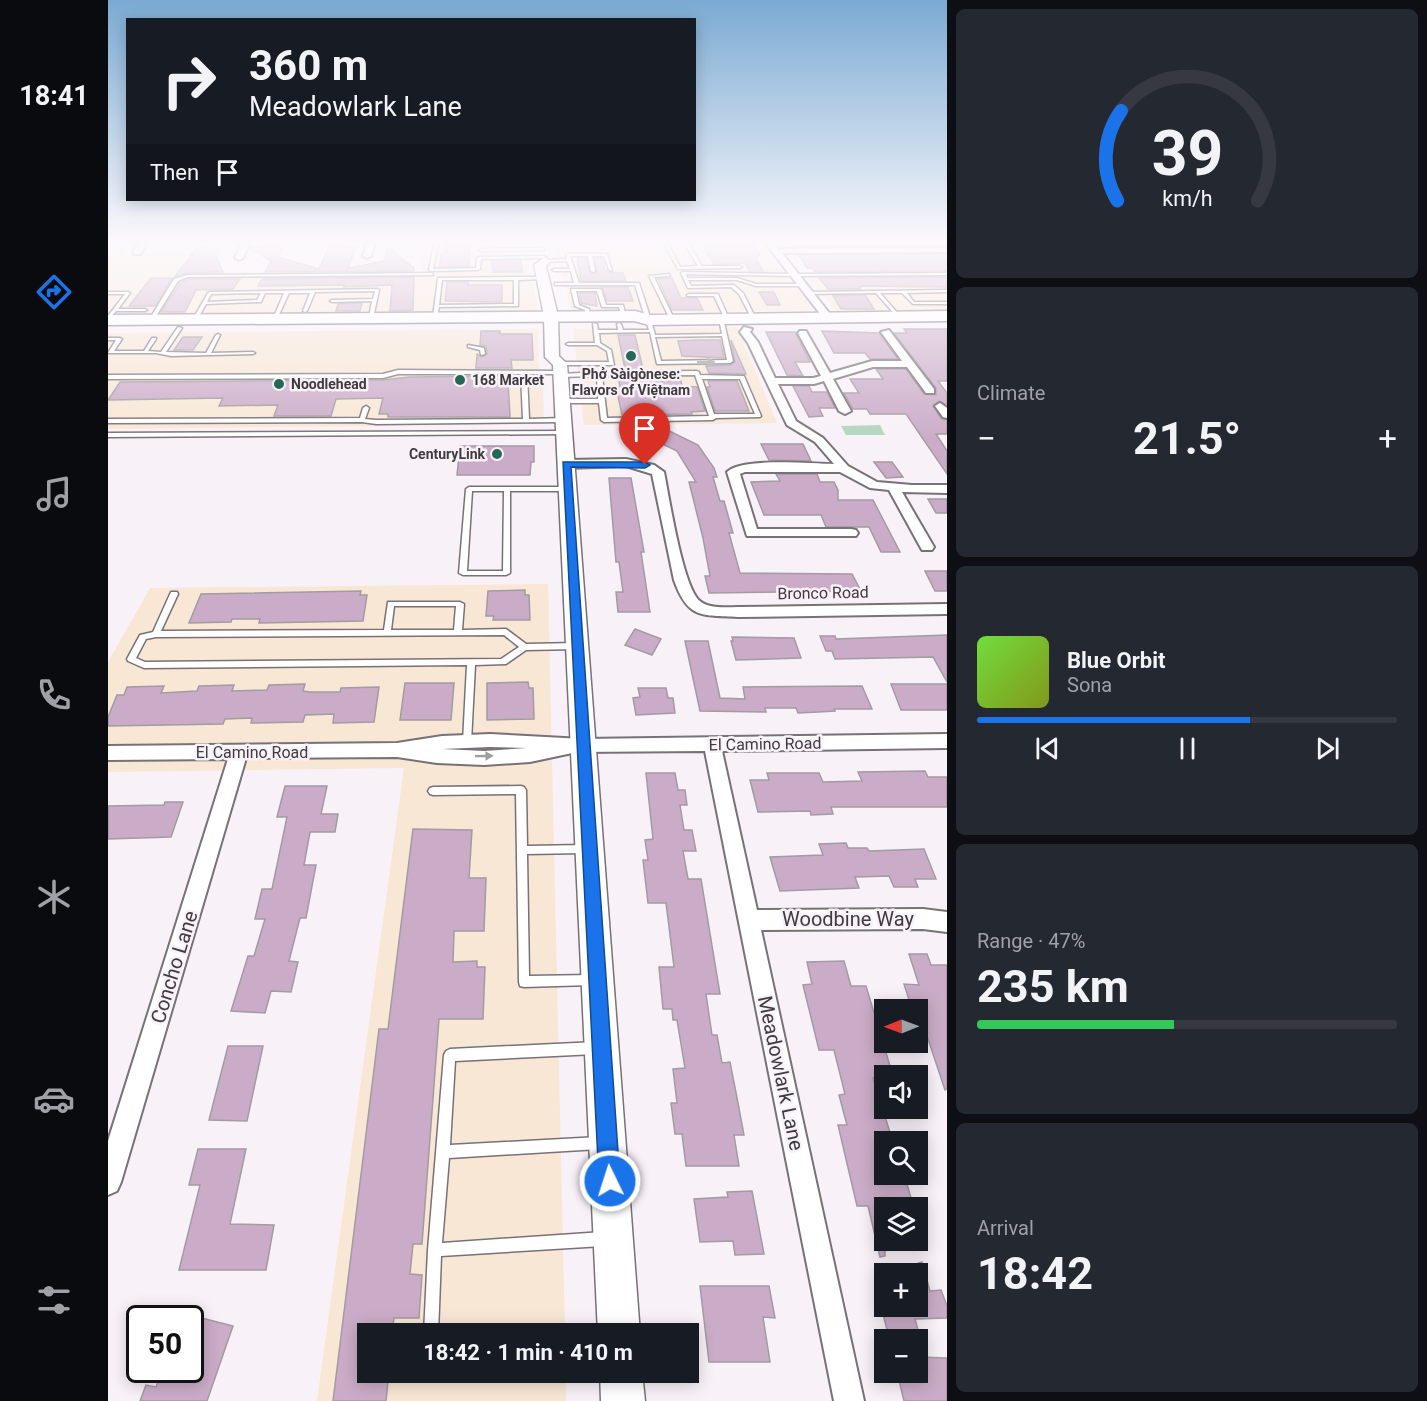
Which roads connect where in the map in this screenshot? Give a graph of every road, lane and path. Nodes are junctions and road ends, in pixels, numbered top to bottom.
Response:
1 (152, 309) edge
2 (201, 309) edge
3 (281, 309) edge
4 (329, 309) edge
5 (373, 309) edge
6 (466, 309) edge
7 (556, 309) edge
8 (558, 309) edge
9 (587, 309) edge
10 (621, 309) edge
11 (645, 309) edge
12 (667, 309) edge
13 (728, 309) edge
14 (739, 309) edge
15 (821, 309) edge
16 (892, 309) edge
17 (436, 312) junction
18 (148, 315) junction
19 (947, 316) edge
20 (110, 317) edge
21 (898, 317) junction
22 (326, 318) junction
23 (371, 318) junction
24 (828, 318) junction
25 (195, 319) junction
26 (558, 320) junction
27 (672, 320) junction
28 (738, 321) junction
29 (277, 323) junction
30 (593, 324) junction
31 (621, 324) junction
32 (108, 328) edge
33 (180, 328) junction
34 (651, 329) junction
35 (886, 332) dead end
36 (803, 333) dead end
37 (218, 335) dead end
38 (724, 335) junction
39 (108, 339) edge
40 (154, 339) dead end
41 (598, 344) junction
42 (470, 346) dead end
43 (145, 352) junction
44 (163, 353) junction
45 (253, 353) dead end
46 (207, 354) junction
47 (483, 354) dead end
48 (910, 364) junction
49 (524, 372) junction
50 (599, 374) junction
51 (108, 377) edge
52 (698, 377) junction
53 (827, 377) junction
54 (770, 381) junction
55 (563, 387) junction
56 (930, 391) dead end
57 (601, 401) junction
58 (366, 408) dead end
59 (845, 411) dead end
60 (712, 416) junction
61 (362, 420) junction
62 (526, 420) junction
63 (108, 421) edge
64 (108, 435) edge
65 (843, 468) junction
66 (567, 476) junction
67 (893, 487) junction
68 (507, 489) junction
69 (947, 489) edge
70 (851, 533) dead end
71 (927, 547) dead end
72 (174, 594) dead end
73 (947, 609) edge
74 (458, 632) junction
75 (387, 633) junction
76 (156, 634) junction
77 (577, 646) junction
78 (524, 647) junction
79 (471, 662) junction
80 (947, 741) edge
81 (467, 742) junction
82 (712, 745) junction
83 (583, 746) junction
84 (397, 750) junction
85 (239, 752) junction
86 (108, 753) edge
87 (434, 791) dead end
88 (590, 849) junction
89 (522, 850) junction
90 (749, 920) junction
91 (947, 922) edge
92 (598, 980) junction
93 (602, 1048) junction
94 (117, 1125) edge
95 (607, 1142) junction
96 (443, 1152) junction
97 (108, 1182) edge
98 (613, 1238) junction
99 (435, 1250) junction
100 (432, 1323) edge
101 (618, 1323) edge
102 (622, 1383) edge
103 (623, 1401) edge
104 (849, 1401) edge

1 - 18 lane
2 - 25 lane
3 - 29 lane
4 - 22 lane
5 - 23 lane
6 - 17 lane
7 - 26 main road
8 - 26 main road
9 - 30 lane
10 - 31 lane
11 - 34 lane
12 - 27 lane
13 - 28 lane
14 - 28 lane
15 - 24 street
16 - 21 lane
17 - 23 main road
17 - 26 main road
18 - 20 main road
18 - 25 main road
19 - 21 main road
21 - 24 main road
22 - 23 main road
22 - 29 main road
24 - 28 main road
25 - 29 main road
26 - 29 main road
26 - 30 main road
26 - 55 main road
26 - 55 main road
27 - 28 main road
27 - 34 main road
28 - 38 lane
28 - 54 street
29 - 33 main road
30 - 31 main road
30 - 41 lane
31 - 34 main road
32 - 33 main road
33 - 44 lane
34 - 38 lane
34 -> 38 lane
35 - 48 street
36 - 53 street
37 - 46 lane
39 - 43 lane
40 - 43 lane
41 - 55 lane
41 - 55 lane
42 - 47 lane
43 - 44 lane
44 - 46 lane
45 - 46 lane
48 - 53 street
48 - 56 street
49 - 51 lane
49 - 55 lane
49 - 62 lane
50 - 52 lane
50 - 55 lane
50 - 57 lane
52 - 60 lane
52 - 60 lane
53 - 54 street
53 - 59 street
54 - 65 street
55 - 57 lane
55 - 62 lane
55 - 64 lane
55 - 66 main road
57 - 60 lane
58 - 61 lane
61 - 62 lane
61 - 63 lane
65 - 67 street
65 - 70 street
66 - 68 lane
66 - 73 street, Bronco Road
66 - 77 main road
67 - 69 street
67 - 71 street
68 - 68 lane
72 - 76 lane
74 - 75 lane
74 - 75 lane
74 - 78 lane
75 - 76 lane
76 - 79 lane
77 - 78 lane
77 - 83 main road
78 - 79 lane
79 - 81 lane
80 - 82 street, El Camino Road
81 - 83 street, El Camino Road
81 - 84 street, El Camino Road
82 - 83 street, El Camino Road
82 - 90 street, Meadowlark Lane
84 -> 83 street, El Camino Road
83 - 88 main road
84 - 85 street, El Camino Road
85 - 86 street, El Camino Road
85 - 94 street, Concho Lane
87 - 89 lane
88 - 89 lane
88 - 92 main road
89 - 92 lane
90 - 91 street, Woodbine Way
90 - 104 street, Meadowlark Lane
92 - 93 main road
93 - 95 main road
93 - 96 lane
94 - 97 street, Concho Lane
95 - 96 lane
95 - 98 main road
96 - 99 lane
98 - 99 lane
98 - 101 main road
99 - 100 lane
102 - 103 main road

